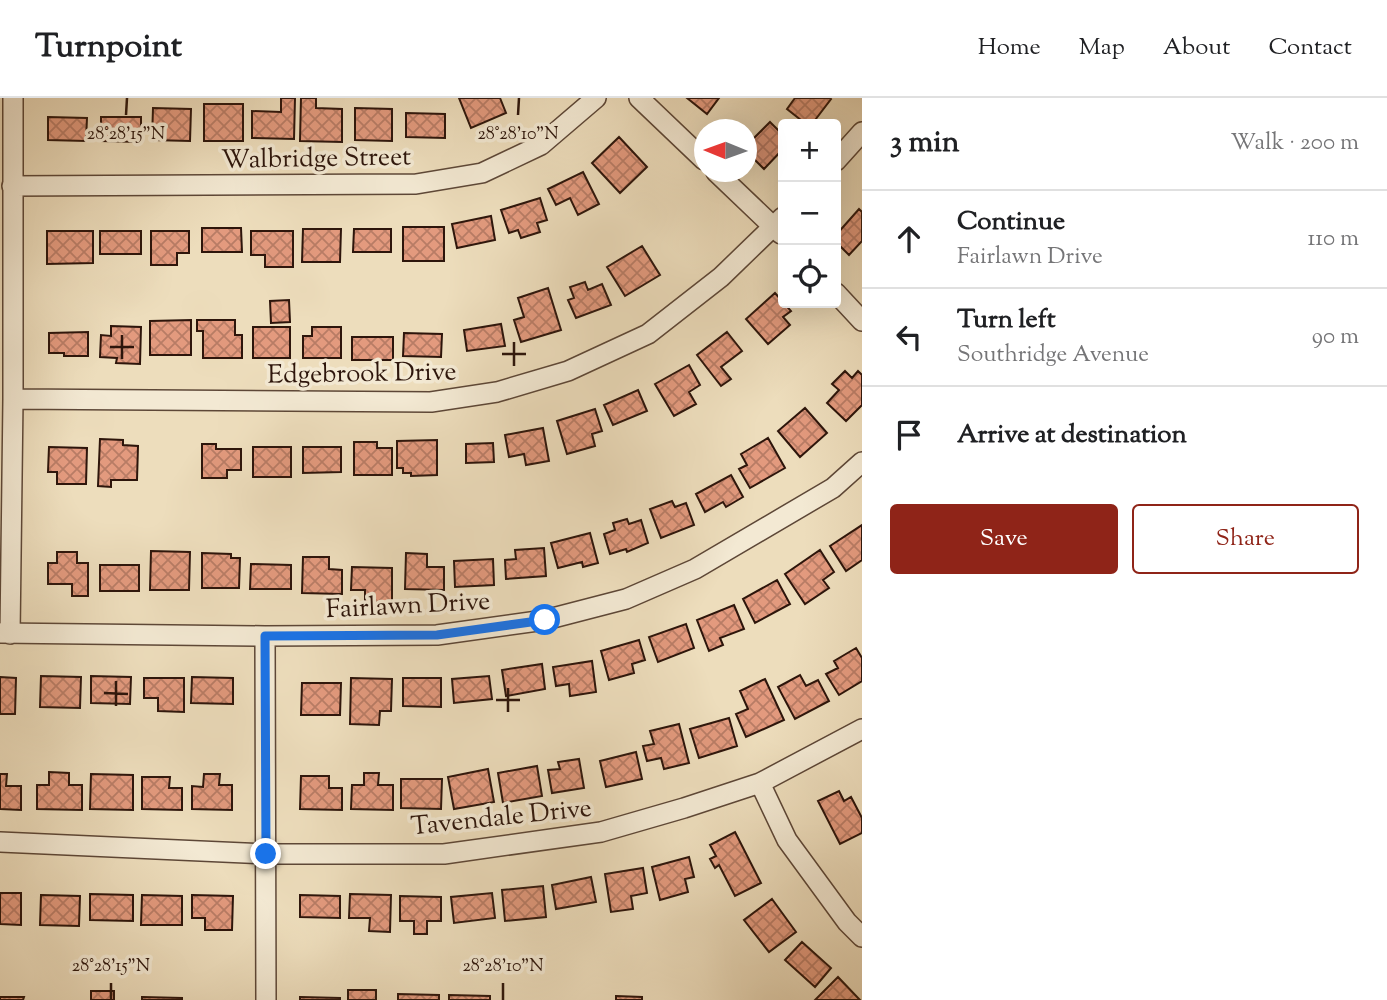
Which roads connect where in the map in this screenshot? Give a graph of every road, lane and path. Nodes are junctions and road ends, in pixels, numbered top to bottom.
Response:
1 (13, 98) edge
2 (597, 98) edge
3 (639, 98) edge
4 (862, 132) edge
5 (694, 150) edge
6 (841, 155) edge
7 (728, 182) edge
8 (12, 186) junction
9 (778, 224) edge
10 (778, 228) edge
11 (841, 298) edge
12 (862, 321) edge
13 (13, 399) junction
14 (862, 462) edge
15 (5, 634) edge
16 (265, 636) junction
17 (862, 729) edge
18 (760, 783) junction
19 (0, 842) edge
20 (266, 854) junction
21 (862, 937) edge
22 (266, 1000) edge

1 - 8 street
2 - 8 street, Walbridge Street
3 - 5 street
4 - 6 street
7 - 9 street
8 - 13 street
10 - 13 street, Edgebrook Drive
11 - 12 street
13 - 15 street
14 - 16 street, Fairlawn Drive
15 - 16 street, Fairlawn Drive
16 - 20 street
17 - 18 street, Tavendale Drive
18 - 20 street, Tavendale Drive
18 - 21 street
19 - 20 street, Tavendale Drive
20 - 22 street

